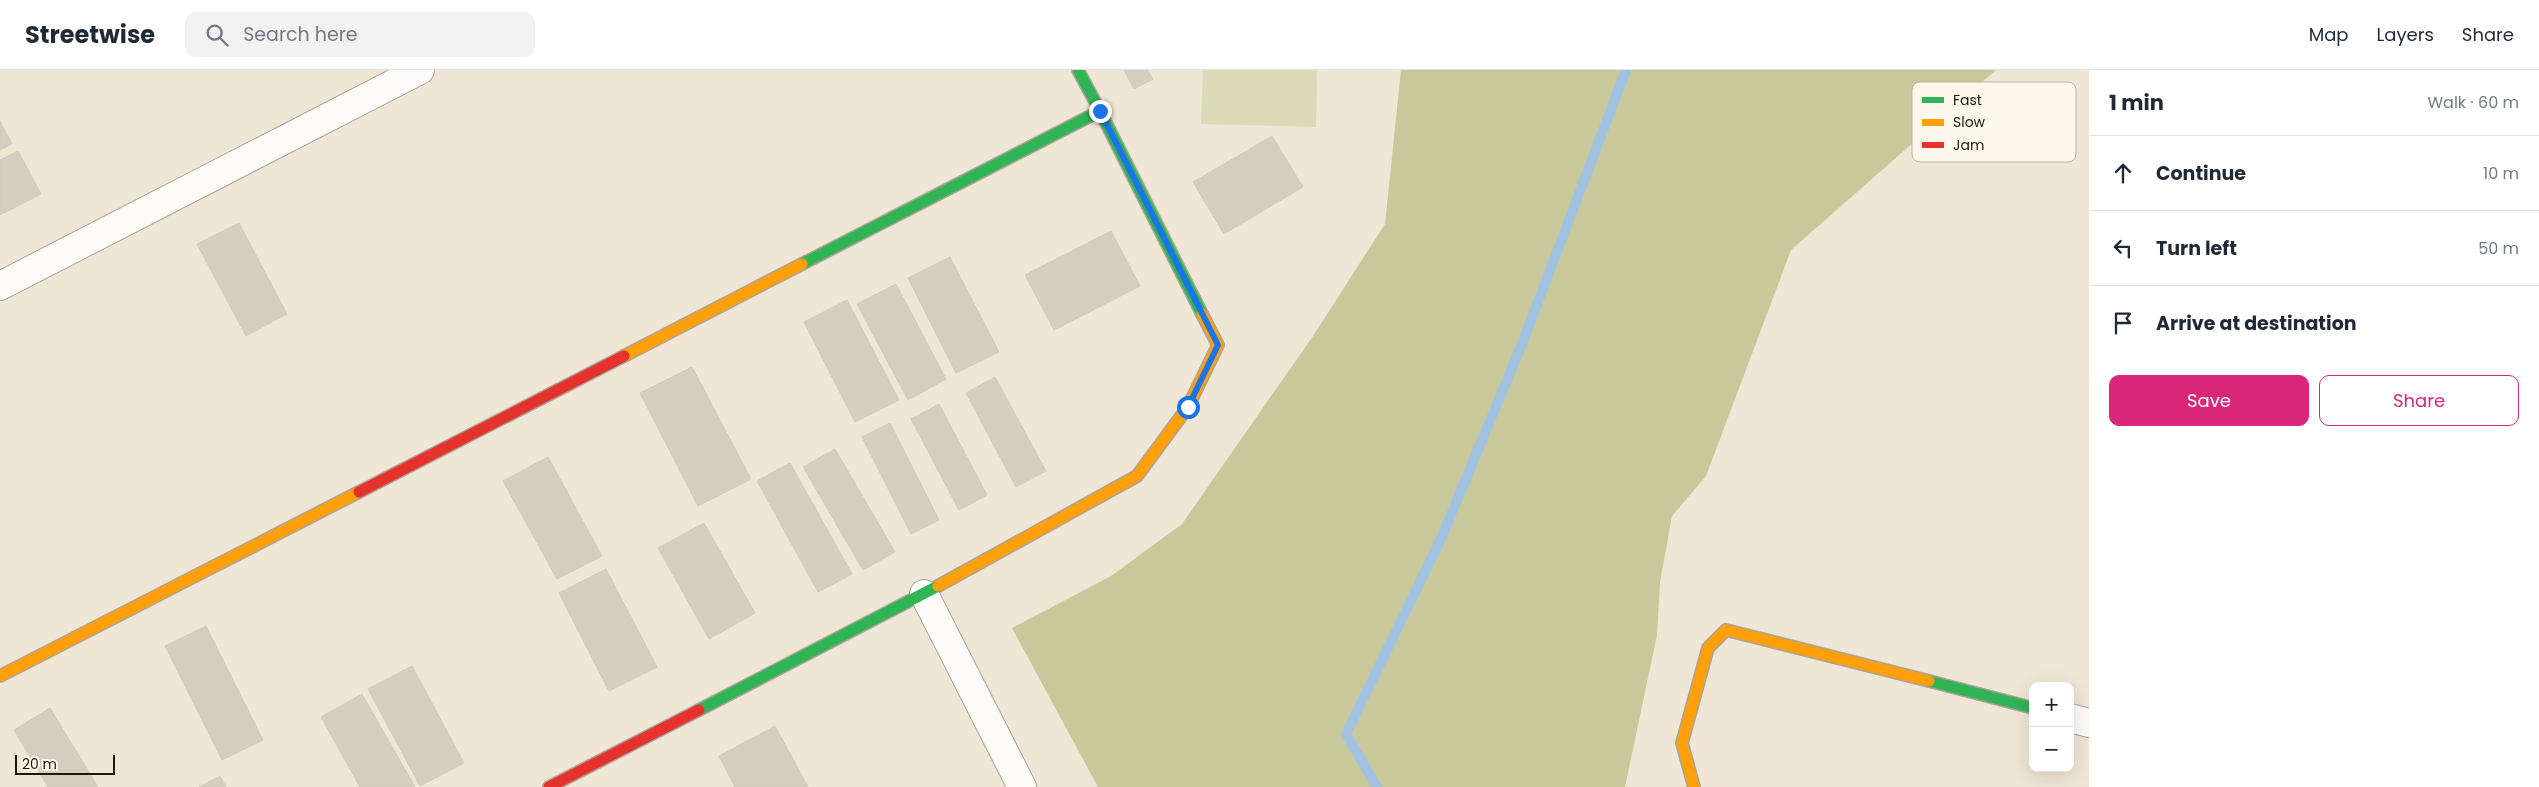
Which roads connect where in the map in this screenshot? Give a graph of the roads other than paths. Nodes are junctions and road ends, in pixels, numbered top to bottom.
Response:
1 (420, 70) edge
2 (1078, 70) edge
3 (1100, 111) junction
4 (0, 286) edge
5 (924, 594) junction
6 (0, 676) edge
7 (2029, 707) edge
8 (2074, 719) edge
9 (2089, 723) edge
10 (549, 787) edge
11 (1022, 787) edge
12 (1694, 787) edge

1 - 4 street
2 - 3 street
3 - 5 street
3 - 6 street
5 - 10 street
5 - 11 street
7 - 12 street
8 - 9 street

